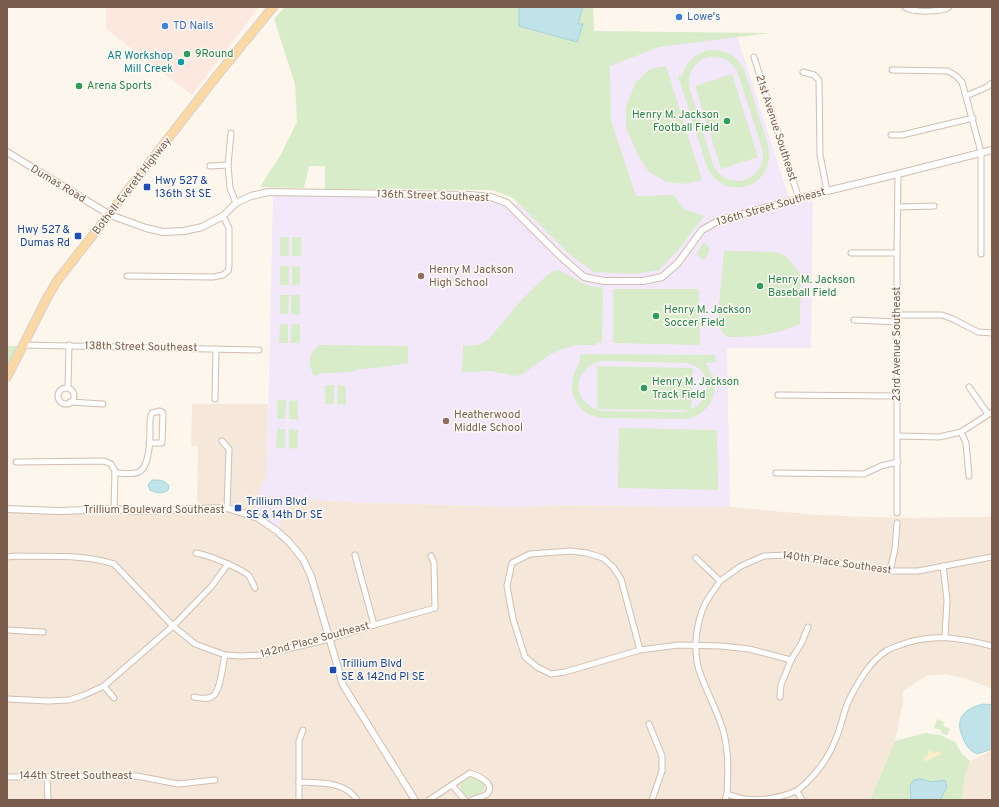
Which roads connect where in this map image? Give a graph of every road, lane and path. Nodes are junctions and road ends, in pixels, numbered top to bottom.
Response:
1 (273, 7) edge
2 (905, 7) edge
3 (949, 8) edge
4 (754, 57) dead end
5 (892, 70) dead end
6 (804, 72) dead end
7 (992, 83) edge
8 (966, 96) junction
9 (973, 118) junction
10 (231, 133) dead end
11 (891, 135) dead end
12 (992, 150) edge
13 (7, 152) edge
14 (981, 152) junction
15 (228, 165) junction
16 (210, 166) dead end
17 (898, 174) junction
18 (828, 191) junction
19 (799, 199) junction
20 (236, 203) junction
21 (934, 206) dead end
22 (898, 207) junction
23 (110, 215) junction
24 (223, 216) junction
25 (851, 253) dead end
26 (897, 253) junction
27 (981, 254) dead end
28 (127, 276) dead end
29 (898, 315) junction
30 (854, 320) dead end
31 (898, 322) junction
32 (992, 333) edge
33 (24, 345) junction
34 (69, 345) junction
35 (216, 349) junction
36 (259, 350) dead end
37 (7, 377) edge
38 (969, 387) dead end
39 (68, 388) junction
40 (778, 395) dead end
41 (897, 396) junction
42 (215, 399) dead end
43 (70, 402) junction
44 (103, 404) dead end
45 (990, 413) edge
46 (961, 432) junction
47 (898, 436) junction
48 (222, 441) dead end
49 (149, 443) junction
50 (16, 462) dead end
51 (898, 462) junction
52 (114, 473) junction
53 (776, 473) dead end
54 (969, 476) dead end
55 (227, 508) junction
56 (7, 509) edge
57 (114, 509) junction
58 (897, 513) dead end
59 (897, 523) dead end
60 (196, 553) dead end
61 (355, 554) dead end
62 (431, 556) dead end
63 (7, 557) edge
64 (992, 557) edge
65 (696, 558) dead end
66 (228, 564) junction
67 (943, 566) junction
68 (890, 571) junction
69 (720, 581) junction
70 (255, 588) dead end
71 (374, 625) junction
72 (173, 626) junction
73 (808, 628) dead end
74 (7, 630) edge
75 (43, 632) dead end
76 (945, 637) junction
77 (329, 639) junction
78 (696, 645) junction
79 (992, 646) edge
80 (640, 650) junction
81 (225, 655) junction
82 (791, 660) junction
83 (104, 686) junction
84 (194, 697) dead end
85 (780, 697) dead end
86 (114, 698) dead end
87 (7, 699) edge
88 (649, 724) dead end
89 (303, 730) dead end
90 (7, 776) edge
91 (47, 777) junction
92 (215, 780) dead end
93 (299, 782) junction
94 (452, 785) junction
95 (797, 791) junction
96 (726, 797) edge
97 (48, 800) edge
98 (299, 800) edge
99 (357, 800) edge
100 (415, 800) edge
101 (429, 800) edge
102 (465, 800) edge
103 (472, 800) edge
104 (652, 800) edge
105 (802, 800) edge

1 - 23 main road, Bothell-Everett Highway
2 - 3 street
4 - 19 street, 21st Avenue Southeast
5 - 8 street
6 - 18 street
7 - 8 street
8 - 9 street
9 - 11 street
9 - 14 street
10 - 15 street
12 - 14 street, 136th Street Southeast
13 - 23 street, Dumas Road
14 - 17 street, 136th Street Southeast
14 - 27 street
15 - 16 street
15 - 20 street
17 - 18 street, 136th Street Southeast
17 - 22 street, 23rd Avenue Southeast
18 - 19 street, 136th Street Southeast
19 - 20 street, 136th Street Southeast
20 - 24 street, 136th Street Southeast
21 - 22 street
22 - 26 street, 23rd Avenue Southeast
23 - 24 street, 136th Street Southeast
23 - 33 main road, Bothell-Everett Highway
24 - 28 street
25 - 26 street
26 - 29 street, 23rd Avenue Southeast
29 - 31 street, 23rd Avenue Southeast
29 - 32 street
30 - 31 street
31 - 41 street, 23rd Avenue Southeast
33 - 34 street, 138th Street Southeast
33 - 37 main road, Bothell-Everett Highway
34 - 35 street, 138th Street Southeast
34 - 39 street
35 - 36 street, 138th Street Southeast
35 - 42 street
38 - 45 street
39 - 43 street
39 - 43 street
40 - 41 street
41 - 47 street, 23rd Avenue Southeast
43 - 44 street
45 - 46 street
46 - 47 street
46 - 54 street
47 - 51 street, 23rd Avenue Southeast
48 - 55 street
49 - 49 street
49 - 52 street
50 - 52 street
51 - 53 street
51 - 58 street, 23rd Avenue Southeast
52 - 57 street
55 - 57 street, Trillium Boulevard Southeast
55 - 77 street, Trillium Boulevard Southeast
56 - 57 street, Trillium Boulevard Southeast
59 - 68 street
60 - 66 street
61 - 71 street
62 - 71 street, 142nd Place Southeast
63 - 72 street, 142nd Place Southeast
64 - 67 street, 140th Place Southeast
65 - 69 street
66 - 70 street
66 - 72 street
67 - 68 street, 140th Place Southeast
67 - 76 street
68 - 69 street, 140th Place Southeast
69 - 78 street
71 - 77 street, 142nd Place Southeast
72 - 81 street, 142nd Place Southeast
72 - 83 street
73 - 82 street
74 - 75 street
76 - 79 street
76 - 95 street
77 - 81 street, 142nd Place Southeast
77 - 100 street, Trillium Boulevard Southeast
78 - 80 street
78 - 82 street
78 - 96 street
80 - 80 street
81 - 84 street
82 - 85 street
83 - 86 street
83 - 87 street
88 - 104 street
89 - 93 street
90 - 91 street, 144th Street Southeast
91 - 92 street, 144th Street Southeast
91 - 97 street
93 - 98 street
93 - 99 street
94 - 101 street
94 - 102 street
94 - 103 street
95 - 96 street
95 - 105 street

